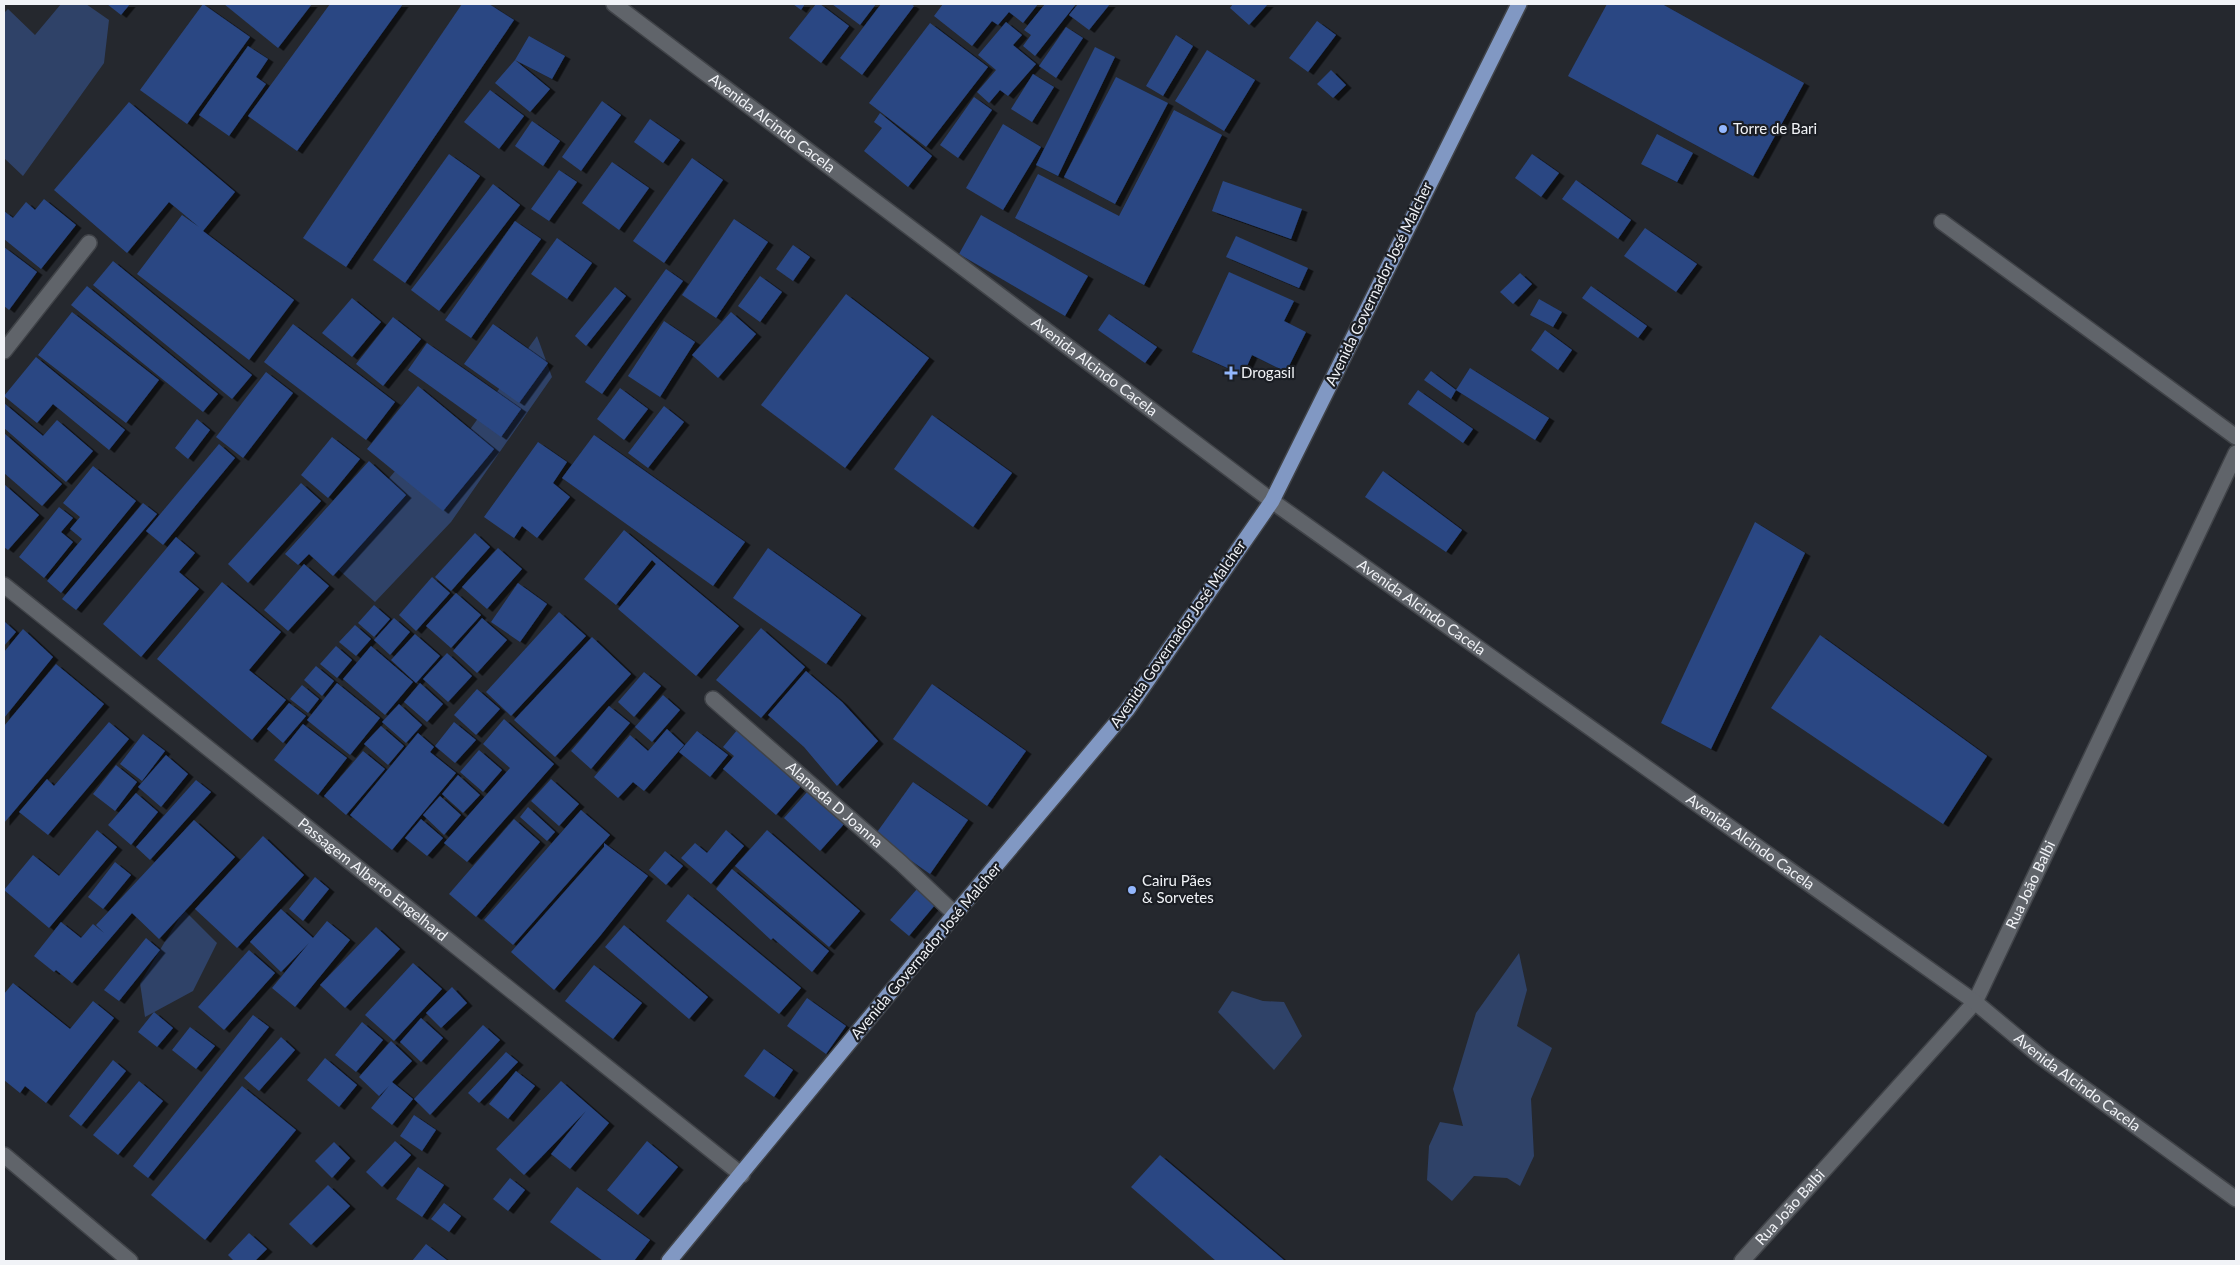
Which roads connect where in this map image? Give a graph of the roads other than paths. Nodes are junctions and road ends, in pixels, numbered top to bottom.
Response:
1 (614, 4) edge
2 (1519, 4) edge
3 (1942, 222) dead end
4 (89, 244) dead end
5 (4, 351) edge
6 (2236, 437) edge
7 (2236, 453) edge
8 (1272, 501) junction
9 (4, 585) edge
10 (713, 699) dead end
11 (955, 914) junction
12 (1975, 1002) junction
13 (4, 1155) edge
14 (742, 1175) junction
15 (2236, 1199) edge
16 (130, 1261) edge
17 (669, 1261) edge
18 (1742, 1261) edge

1 - 8 street, Avenida Alcindo Cacela
2 - 8 main road, Avenida Governador José Malcher
3 - 6 street
4 - 5 street
7 - 12 street, Rua João Balbi
8 - 11 main road, Avenida Governador José Malcher
8 - 12 street, Avenida Alcindo Cacela
9 - 14 street, Passagem Alberto Engelhard
10 - 11 street, Alameda D Joanna
11 - 14 main road, Avenida Governador José Malcher
12 - 15 street, Avenida Alcindo Cacela
12 - 18 street, Rua João Balbi
13 - 16 street
14 - 17 main road, Avenida Governador José Malcher

